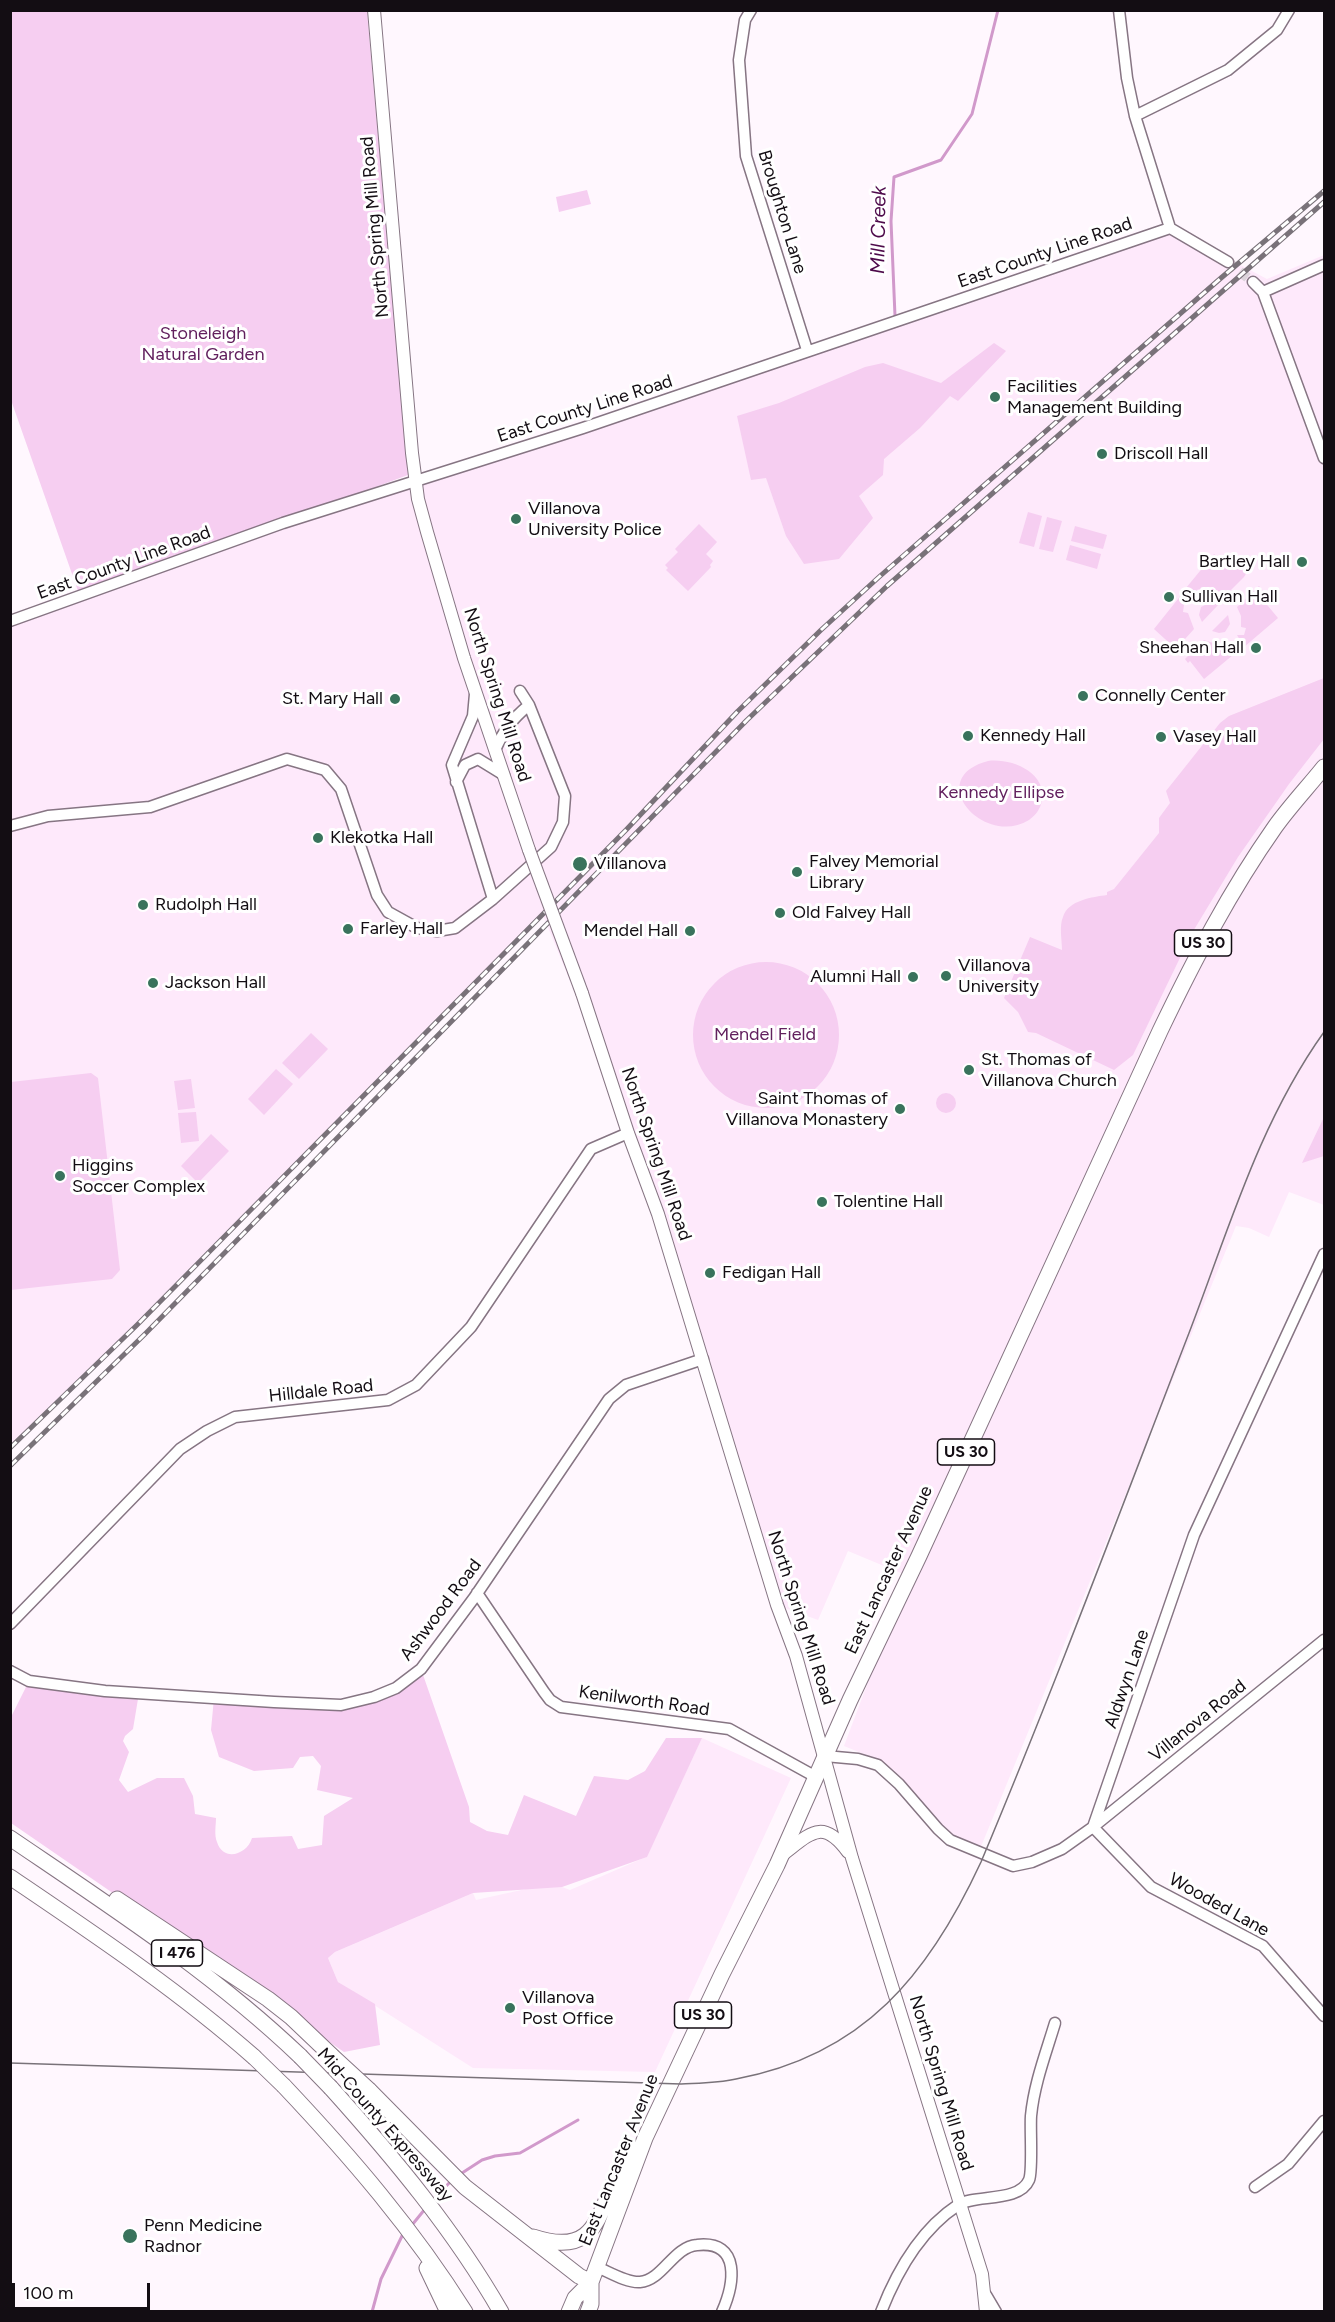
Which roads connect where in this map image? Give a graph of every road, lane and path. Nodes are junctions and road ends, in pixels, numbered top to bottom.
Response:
1 (375, 10) edge
2 (751, 10) edge
3 (1119, 10) edge
4 (1289, 10) edge
5 (1135, 116) junction
6 (1170, 228) junction
7 (1227, 262) tunnel mouth
8 (1324, 265) edge
9 (1253, 282) tunnel mouth
10 (1263, 292) junction
11 (807, 350) junction
12 (1324, 458) edge
13 (415, 482) junction
14 (10, 621) edge
15 (474, 688) junction
16 (520, 691) dead end
17 (529, 705) junction
18 (495, 750) junction
19 (1324, 767) edge
20 (504, 776) junction
21 (456, 782) junction
22 (10, 826) edge
23 (492, 899) junction
24 (628, 1133) junction
25 (1324, 1254) edge
26 (703, 1359) junction
27 (477, 1593) junction
28 (10, 1624) edge
29 (1324, 1640) edge
30 (10, 1671) edge
31 (825, 1756) junction
32 (816, 1777) junction
33 (1093, 1827) junction
34 (10, 1838) edge
35 (781, 1856) junction
36 (852, 1858) junction
37 (45, 1861) junction
38 (10, 1877) edge
39 (1324, 2016) edge
40 (1055, 2023) dead end
41 (1324, 2121) edge
42 (645, 2138) junction
43 (1255, 2187) dead end
44 (960, 2203) junction
45 (525, 2234) junction
46 (417, 2242) junction
47 (594, 2275) junction
48 (986, 2295) junction
49 (448, 2312) edge
50 (465, 2312) edge
51 (501, 2312) edge
52 (569, 2312) edge
53 (588, 2312) edge
54 (722, 2312) edge
55 (881, 2312) edge
56 (986, 2312) edge
57 (996, 2312) edge

1 - 13 main road, North Spring Mill Road
2 - 11 street, Broughton Lane
3 - 5 street
4 - 5 street
5 - 6 street
6 - 7 street
6 - 11 street, East County Line Road
8 - 10 street
9 - 10 street
10 - 12 street
11 - 13 street, East County Line Road
13 - 14 street, East County Line Road
13 - 15 main road, North Spring Mill Road
15 - 18 main road, North Spring Mill Road
15 - 21 street
16 - 17 street
17 - 18 street
17 - 23 street
18 - 20 main road, North Spring Mill Road
19 - 31 highway, East Lancaster Avenue / US 30
20 - 21 street
20 - 24 main road, North Spring Mill Road, bridge
21 - 23 street
22 - 23 street
24 - 26 main road, North Spring Mill Road
24 - 28 street, Hilldale Road
25 - 33 street, Aldwyn Lane
26 - 27 street, Ashwood Road
26 - 31 main road, North Spring Mill Road
27 - 30 street, Ashwood Road
27 - 32 street, Kenilworth Road
29 - 33 street, Villanova Road
31 - 32 highway, East Lancaster Avenue / US 30
31 - 33 street
31 - 36 main road, North Spring Mill Road
32 - 35 highway, East Lancaster Avenue / US 30
33 - 39 street, Wooded Lane
34 - 37 highway, Mid-County Expressway / I 476
35 - 36 main road
35 - 42 highway, East Lancaster Avenue / US 30
36 - 44 main road, North Spring Mill Road
37 - 45 highway, bridge
37 - 51 highway, Mid-County Expressway / I 476, bridge
38 - 46 highway, I 476, bridge
40 - 44 street
41 - 43 street
42 - 45 highway
42 - 47 highway, East Lancaster Avenue / US 30
44 - 48 main road, North Spring Mill Road
44 - 55 street
45 - 47 highway
46 - 49 highway
46 - 50 highway
47 - 52 highway, East Lancaster Avenue / US 30
47 - 53 highway, East Lancaster Avenue / US 30
47 - 54 street
48 - 56 main road, North Spring Mill Road
48 - 57 street

